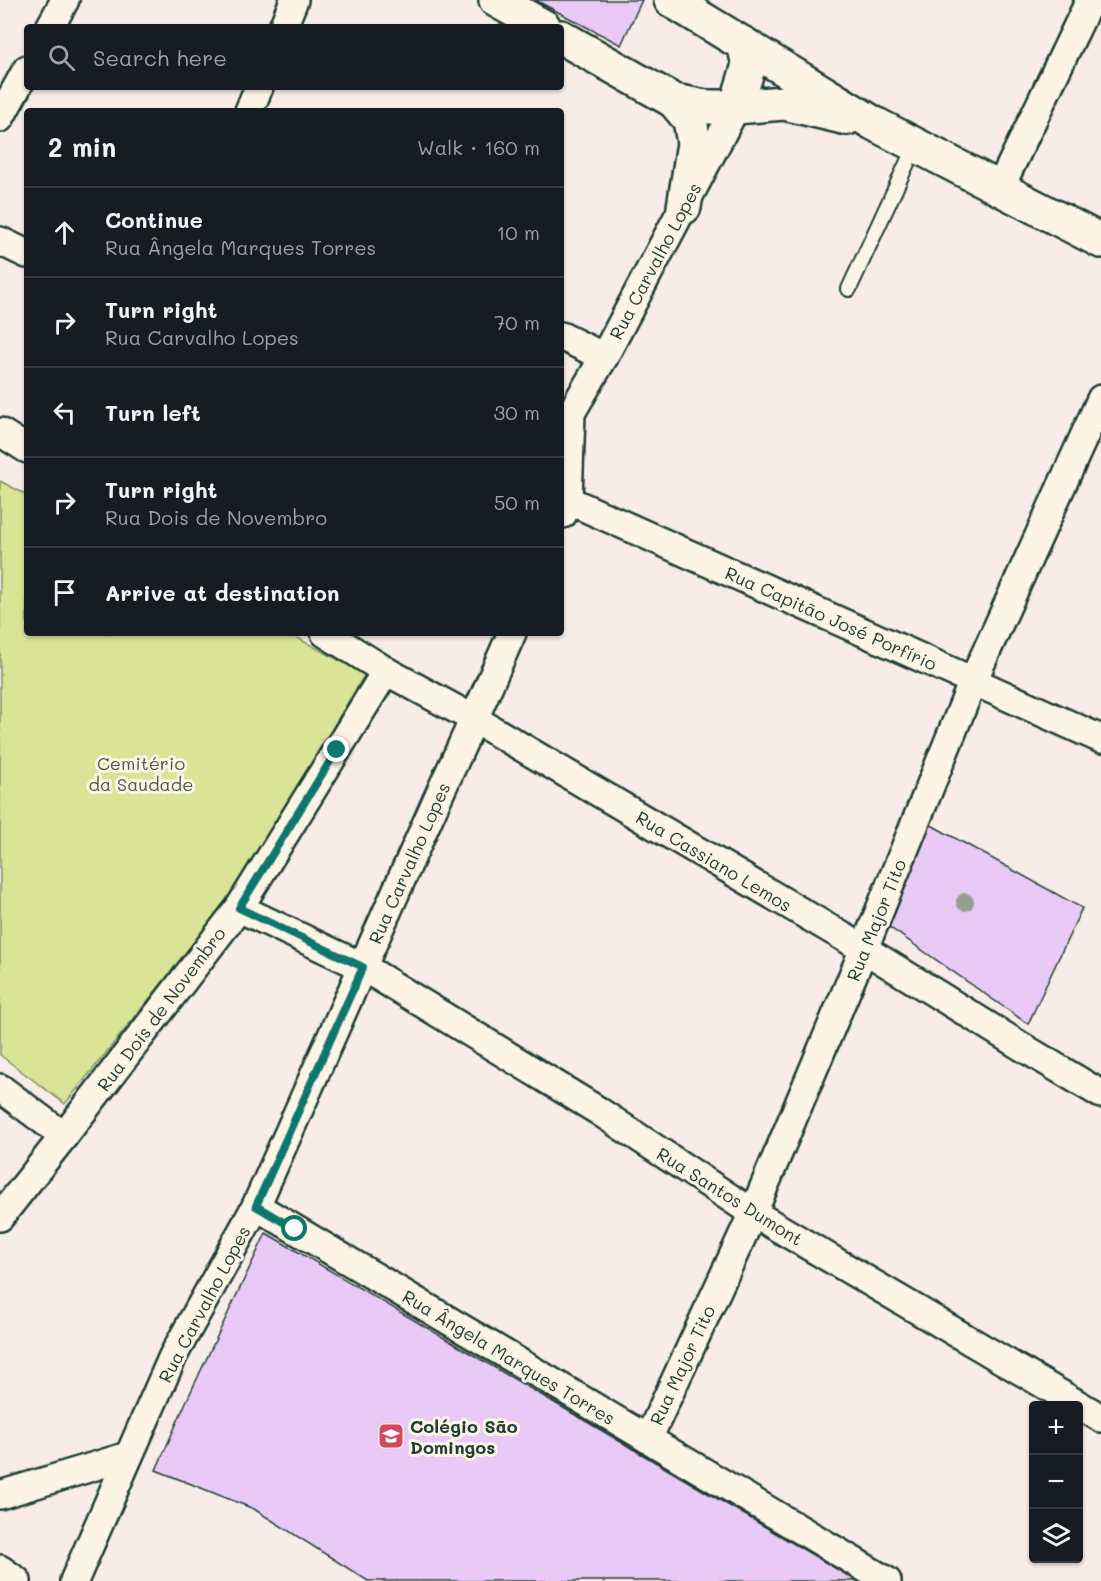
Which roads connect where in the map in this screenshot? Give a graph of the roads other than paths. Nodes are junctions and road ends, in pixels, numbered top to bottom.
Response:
1 (65, 0) edge
2 (294, 0) edge
3 (496, 0) edge
4 (671, 0) edge
5 (1090, 0) edge
6 (52, 24) edge
7 (284, 24) edge
8 (539, 24) edge
9 (564, 39) edge
10 (744, 44) junction
11 (24, 74) edge
12 (258, 90) edge
13 (675, 101) junction
14 (736, 107) junction
15 (250, 108) edge
16 (0, 118) edge
17 (873, 123) junction
18 (915, 146) junction
19 (1000, 188) junction
20 (684, 207) junction
21 (0, 241) edge
22 (1101, 241) edge
23 (24, 253) edge
24 (849, 289) dead end
25 (564, 337) edge
26 (604, 357) junction
27 (1101, 399) edge
28 (566, 418) edge
29 (0, 432) edge
30 (24, 447) edge
31 (564, 476) edge
32 (564, 505) edge
33 (330, 636) edge
34 (511, 636) edge
35 (386, 671) junction
36 (973, 681) junction
37 (474, 719) junction
38 (1101, 740) edge
39 (239, 908) junction
40 (864, 949) junction
41 (363, 967) junction
42 (0, 1088) edge
43 (1101, 1094) edge
44 (64, 1136) junction
45 (256, 1206) junction
46 (753, 1213) junction
47 (0, 1217) edge
48 (1101, 1418) edge
49 (648, 1439) junction
50 (128, 1456) junction
51 (0, 1495) edge
52 (0, 1569) edge
53 (18, 1581) edge
54 (74, 1581) edge
55 (887, 1581) edge

1 - 6 street
2 - 7 street
3 - 8 main road
4 - 10 main road
5 - 19 street
9 - 13 main road
10 - 14 main road
10 - 17 main road
11 - 16 street
12 - 15 street
13 - 14 main road
13 - 20 main road
14 - 17 main road
14 - 20 street, Rua Carvalho Lopes
17 - 18 main road
18 - 19 main road
18 - 24 lane
19 - 22 main road
20 - 26 street, Rua Carvalho Lopes
21 - 23 street
25 - 26 street
26 - 28 street, Rua Carvalho Lopes
27 - 36 street, Rua Major Tito
28 - 31 street, Rua Carvalho Lopes
29 - 30 street
32 - 36 street, Rua Capitão José Porfírio
33 - 35 street, Rua Cassiano Lemos
34 - 37 street, Rua Carvalho Lopes
35 - 37 street, Rua Cassiano Lemos
35 - 39 street, Rua Dois de Novembro
36 - 38 street, Rua Capitão José Porfírio
36 - 40 street, Rua Major Tito
37 - 40 street, Rua Cassiano Lemos
37 - 41 street, Rua Carvalho Lopes
39 - 41 street, Rua Santos Dumont
39 - 44 street, Rua Dois de Novembro
40 - 43 street, Rua Cassiano Lemos
40 - 46 street, Rua Major Tito
41 - 45 street, Rua Carvalho Lopes
41 - 46 street, Rua Santos Dumont
42 - 44 street
44 - 47 street, Rua Dois de Novembro
45 - 49 street, Rua Ângela Marques Torres
45 - 50 street, Rua Carvalho Lopes
46 - 48 street, Rua Santos Dumont
46 - 49 street, Rua Major Tito
49 - 55 street, Rua Ângela Marques Torres
50 - 51 street
50 - 54 street, Rua Carvalho Lopes
52 - 53 street

